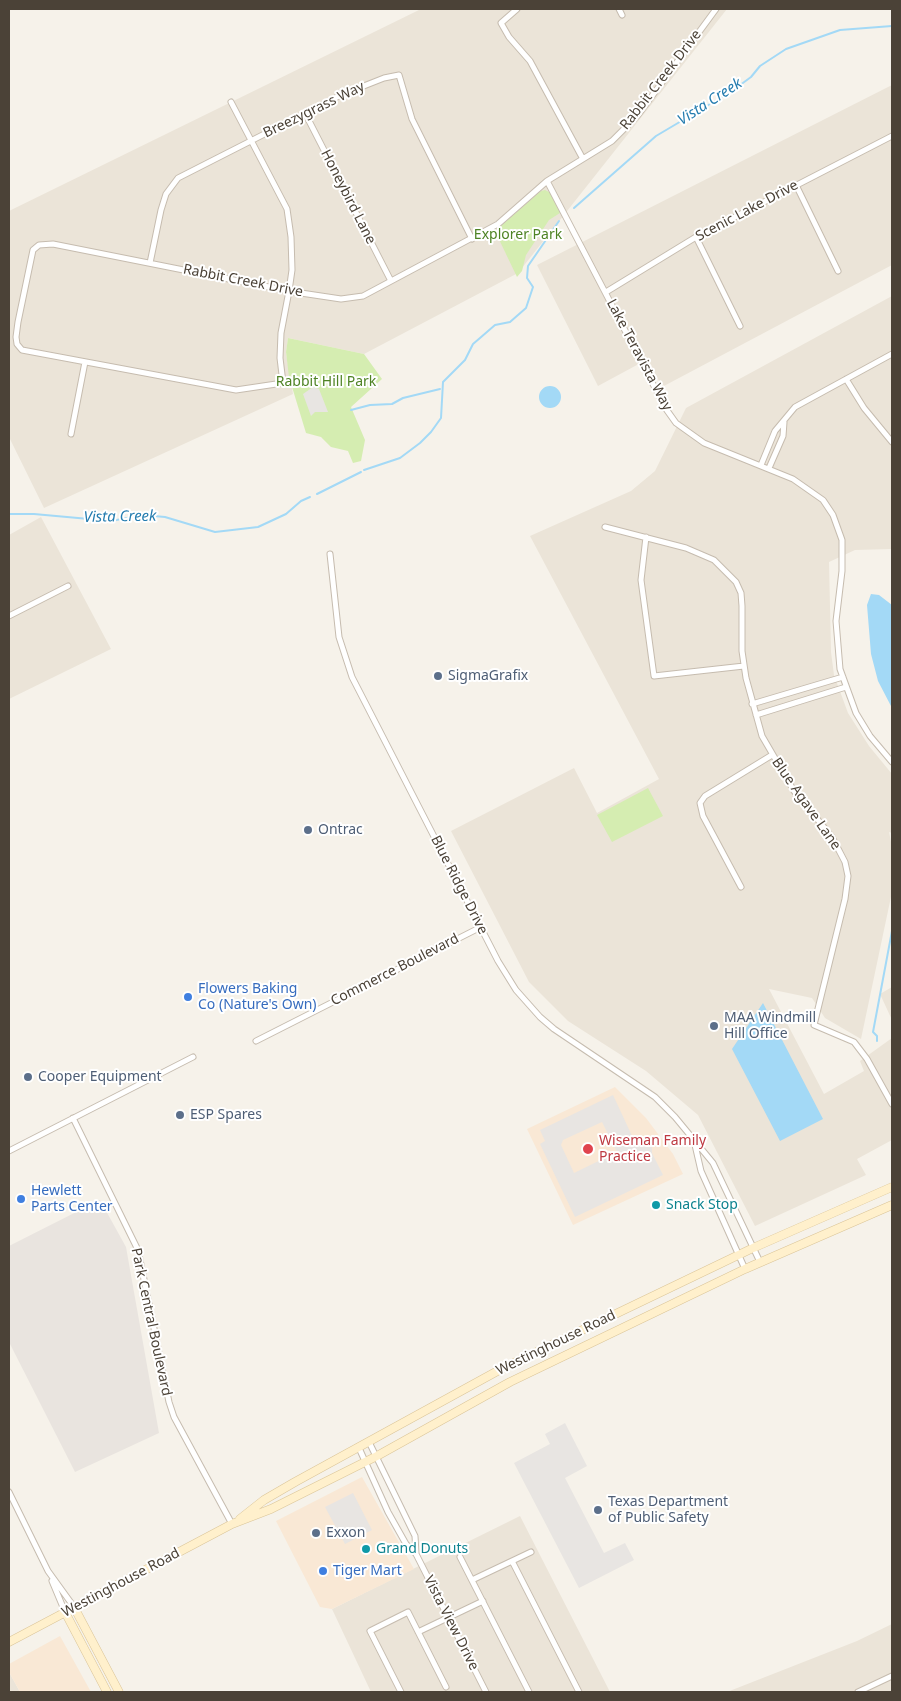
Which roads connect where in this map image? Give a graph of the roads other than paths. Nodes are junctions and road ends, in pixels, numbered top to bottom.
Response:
1 (517, 9) edge
2 (619, 9) edge
3 (716, 9) edge
4 (622, 15) dead end
5 (231, 102) dead end
6 (305, 113) junction
7 (891, 139) edge
8 (252, 140) junction
9 (583, 159) junction
10 (547, 181) junction
11 (796, 185) junction
12 (696, 237) junction
13 (472, 239) junction
14 (150, 263) junction
15 (838, 270) dead end
16 (390, 282) junction
17 (289, 291) junction
18 (606, 292) junction
19 (740, 326) dead end
20 (892, 354) edge
21 (85, 362) junction
22 (846, 379) junction
23 (784, 422) junction
24 (71, 434) dead end
25 (892, 442) edge
26 (761, 465) junction
27 (769, 468) junction
28 (605, 527) dead end
29 (646, 537) junction
30 (330, 554) dead end
31 (68, 586) dead end
32 (9, 616) edge
33 (744, 666) junction
34 (843, 677) junction
35 (846, 687) junction
36 (752, 704) junction
37 (756, 715) junction
38 (772, 755) junction
39 (892, 762) edge
40 (741, 886) dead end
41 (481, 926) junction
42 (256, 1041) dead end
43 (193, 1057) dead end
44 (892, 1104) edge
45 (73, 1118) junction
46 (695, 1144) junction
47 (9, 1150) edge
48 (892, 1187) edge
49 (892, 1205) edge
50 (753, 1248) junction
51 (738, 1255) junction
52 (760, 1262) junction
53 (745, 1269) junction
54 (370, 1442) junction
55 (359, 1448) junction
56 (377, 1456) junction
57 (365, 1462) junction
58 (9, 1492) edge
59 (232, 1524) junction
60 (532, 1552) dead end
61 (416, 1554) junction
62 (460, 1557) dead end
63 (512, 1561) junction
64 (48, 1571) junction
65 (472, 1580) junction
66 (483, 1601) junction
67 (74, 1607) junction
68 (65, 1612) junction
69 (448, 1617) junction
70 (418, 1632) junction
71 (9, 1642) edge
72 (892, 1676) edge
73 (446, 1687) dead end
74 (107, 1692) edge
75 (119, 1692) edge
76 (401, 1692) edge
77 (486, 1692) edge
78 (529, 1692) edge
79 (579, 1692) edge
80 (858, 1692) edge

1 - 9 street
2 - 4 street
3 - 9 street, Rabbit Creek Drive
5 - 8 street
6 - 8 street, Breezygrass Way
6 - 13 street, Breezygrass Way
6 - 16 street, Honeybird Lane
7 - 11 street, Scenic Lake Drive
8 - 14 street, Breezygrass Way
8 - 17 street
9 - 10 street, Rabbit Creek Drive
10 - 13 street, Rabbit Creek Drive
10 - 18 street, Lake Teravista Way
11 - 12 street, Scenic Lake Drive
11 - 15 street
12 - 18 street, Scenic Lake Drive
12 - 19 street
13 - 16 street, Rabbit Creek Drive
14 - 17 street, Rabbit Creek Drive
14 - 21 street, Rabbit Creek Drive
16 - 17 street, Rabbit Creek Drive
17 - 21 street, Rabbit Creek Drive
18 - 26 street, Lake Teravista Way
20 - 22 street
21 - 24 street
22 - 23 street
22 - 25 street
23 - 26 street
23 - 27 street
26 - 27 street, Lake Teravista Way
27 - 34 street, Lake Teravista Way
28 - 29 street, Blue Agave Lane
29 - 33 street, Blue Agave Lane
29 - 33 street
30 - 41 street, Blue Ridge Drive
31 - 32 street
33 - 36 street, Blue Agave Lane
34 - 35 street, Lake Teravista Way
34 - 36 street
35 - 37 street
35 - 39 street, Lake Teravista Way
36 - 37 street, Blue Agave Lane
37 - 38 street, Blue Agave Lane
38 - 40 street
38 - 44 street, Blue Agave Lane
41 - 42 street, Commerce Boulevard
41 - 46 street, Blue Ridge Drive
43 - 45 street
45 - 47 street
45 - 59 street, Park Central Boulevard
46 - 50 street, Blue Ridge Drive
46 - 51 street, Blue Ridge Drive
48 - 50 main road, Westinghouse Road
49 - 52 main road, Westinghouse Road
50 - 51 main road, Westinghouse Road
50 - 52 street, Blue Ridge Drive
51 - 53 street, Blue Ridge Drive
51 - 54 main road, Westinghouse Road
52 - 53 main road, Westinghouse Road
53 - 56 main road, Westinghouse Road
54 - 55 main road, Westinghouse Road
54 - 56 street, Vista View Drive
55 - 57 street, Vista View Drive
55 - 59 main road, Westinghouse Road
56 - 57 main road, Westinghouse Road
56 - 61 street, Vista View Drive
57 - 59 main road, Westinghouse Road
57 - 61 street, Vista View Drive
58 - 64 street
59 - 67 main road, Westinghouse Road
60 - 63 street
61 - 69 street, Vista View Drive
62 - 65 street
63 - 65 street
63 - 79 street
64 - 67 street
64 - 68 street
65 - 66 street
66 - 69 street
66 - 78 street
67 - 68 main road, Westinghouse Road
67 - 75 main road
68 - 71 main road, Westinghouse Road
68 - 74 main road
69 - 70 street
69 - 77 street, Vista View Drive
70 - 73 street
70 - 76 street
72 - 80 street

